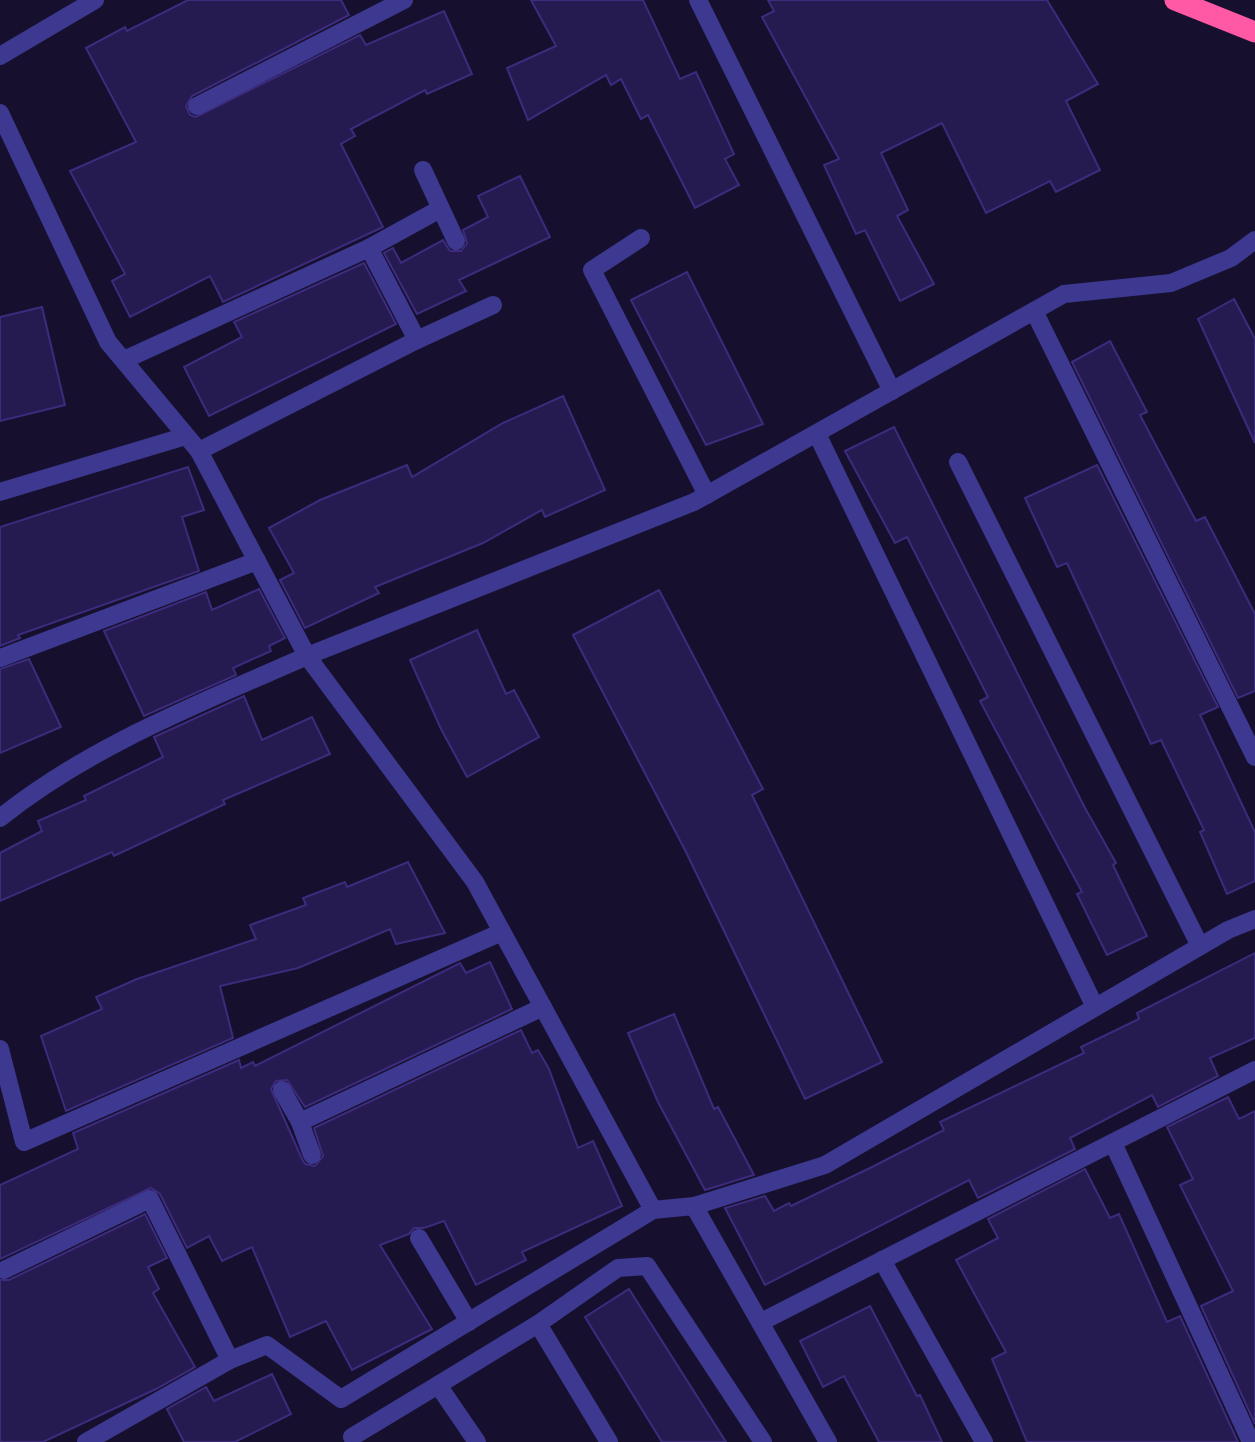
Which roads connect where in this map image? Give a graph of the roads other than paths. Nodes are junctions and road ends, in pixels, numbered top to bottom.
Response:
1 (94, 0) edge
2 (404, 0) edge
3 (698, 0) edge
4 (1175, 0) edge
5 (1255, 32) edge
6 (0, 56) edge
7 (197, 106) dead end
8 (0, 113) edge
9 (423, 170) dead end
10 (440, 209) junction
11 (641, 238) dead end
12 (1255, 240) edge
13 (456, 241) dead end
14 (369, 248) junction
15 (493, 305) dead end
16 (1034, 312) junction
17 (417, 340) junction
18 (124, 360) junction
19 (892, 391) junction
20 (817, 434) junction
21 (186, 436) junction
22 (198, 451) junction
23 (958, 462) dead end
24 (0, 492) edge
25 (708, 495) junction
26 (257, 561) junction
27 (307, 656) junction
28 (0, 658) edge
29 (1255, 757) edge
30 (0, 818) edge
31 (1255, 919) edge
32 (502, 932) junction
33 (1200, 946) junction
34 (543, 1007) junction
35 (1095, 1007) junction
36 (0, 1049) edge
37 (1255, 1070) edge
38 (282, 1090) dead end
39 (300, 1122) junction
40 (1113, 1143) junction
41 (312, 1155) dead end
42 (694, 1206) junction
43 (653, 1210) junction
44 (419, 1238) dead end
45 (882, 1260) junction
46 (4, 1270) dead end
47 (469, 1322) junction
48 (761, 1322) junction
49 (538, 1324) junction
50 (230, 1360) junction
51 (438, 1385) junction
52 (350, 1440) edge
53 (86, 1442) edge
54 (477, 1442) edge
55 (609, 1442) edge
56 (762, 1442) edge
57 (828, 1442) edge
58 (985, 1442) edge
59 (1251, 1442) edge

1 - 6 street
2 - 7 street
3 - 19 street
4 - 5 highway
8 - 18 street
9 - 10 street
10 - 13 street
10 - 14 street
11 - 25 street
12 - 16 street
14 - 17 street
14 - 18 street
15 - 17 street
16 - 19 street
16 - 29 street
17 - 22 street
18 - 21 street
19 - 20 street
20 - 25 street
20 - 35 street
21 - 22 street
21 - 24 street
22 - 26 street
23 - 33 street
25 - 27 street
26 - 27 street
26 - 28 street
27 - 30 street
27 - 32 street
31 - 33 street
32 - 34 street
32 - 36 street
33 - 35 street
34 - 39 street
34 - 43 street
35 - 42 street
37 - 40 street
38 - 39 street
39 - 41 street
40 - 45 street
40 - 59 street
42 - 43 street
42 - 48 street
43 - 47 street
44 - 47 street
45 - 48 street
45 - 58 street
46 - 50 street
47 - 50 street
48 - 57 street
49 - 51 street
49 - 55 street
49 - 56 street
50 - 53 street
51 - 52 street
51 - 54 street

